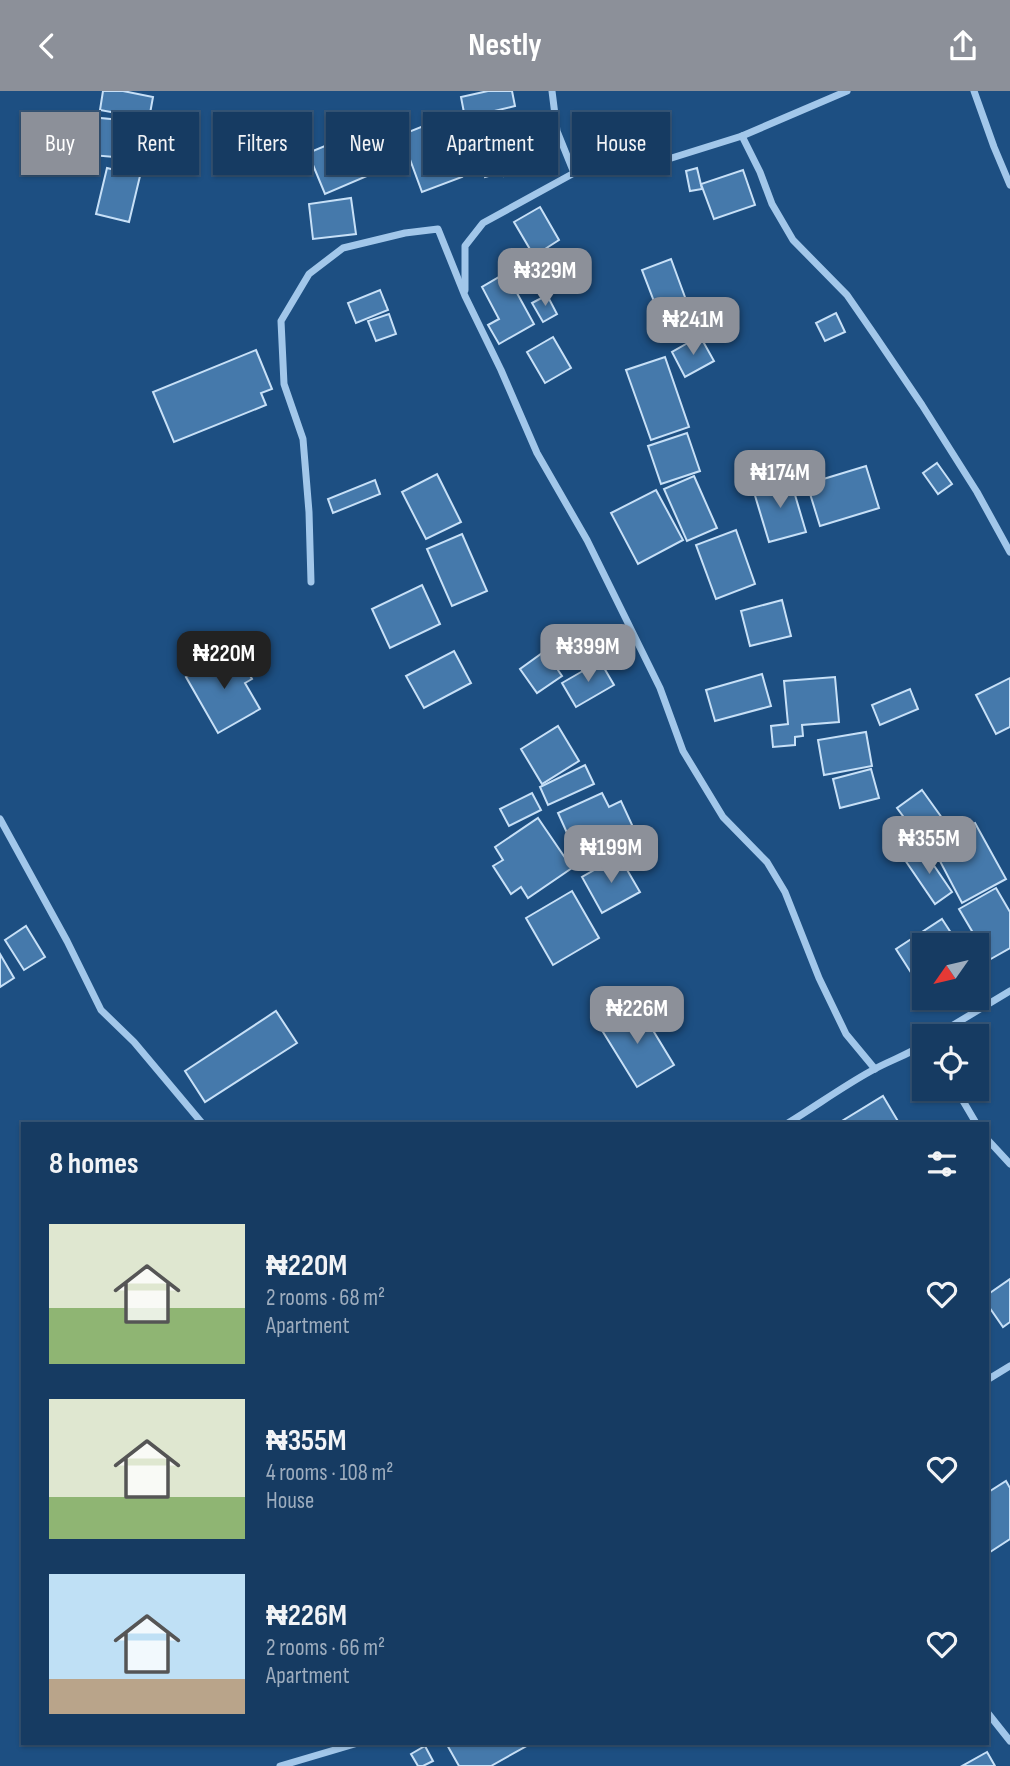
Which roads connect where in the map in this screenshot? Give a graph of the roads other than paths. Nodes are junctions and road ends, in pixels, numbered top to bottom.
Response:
1 (552, 91) edge
2 (847, 91) edge
3 (974, 91) edge
4 (742, 136) junction
5 (670, 158) edge
6 (572, 170) edge
7 (572, 174) edge
8 (1010, 185) edge
9 (465, 296) junction
10 (1010, 552) edge
11 (311, 582) dead end
12 (0, 820) edge
13 (1010, 991) edge
14 (952, 1024) edge
15 (912, 1051) edge
16 (874, 1069) junction
17 (963, 1101) edge
18 (201, 1122) edge
19 (790, 1122) edge
20 (975, 1122) edge
21 (989, 1141) edge
22 (1010, 1164) edge
23 (1010, 1366) edge
24 (989, 1379) edge
25 (989, 1715) edge
26 (1010, 1741) edge
27 (351, 1745) edge
28 (280, 1766) edge

1 - 6 street
2 - 4 street
3 - 8 street
4 - 5 street
4 - 10 street
7 - 9 street
9 - 11 street
9 - 16 street
12 - 18 street
13 - 14 street
15 - 16 street
16 - 19 street
17 - 20 street
21 - 22 street
23 - 24 street
25 - 26 street
27 - 28 street

